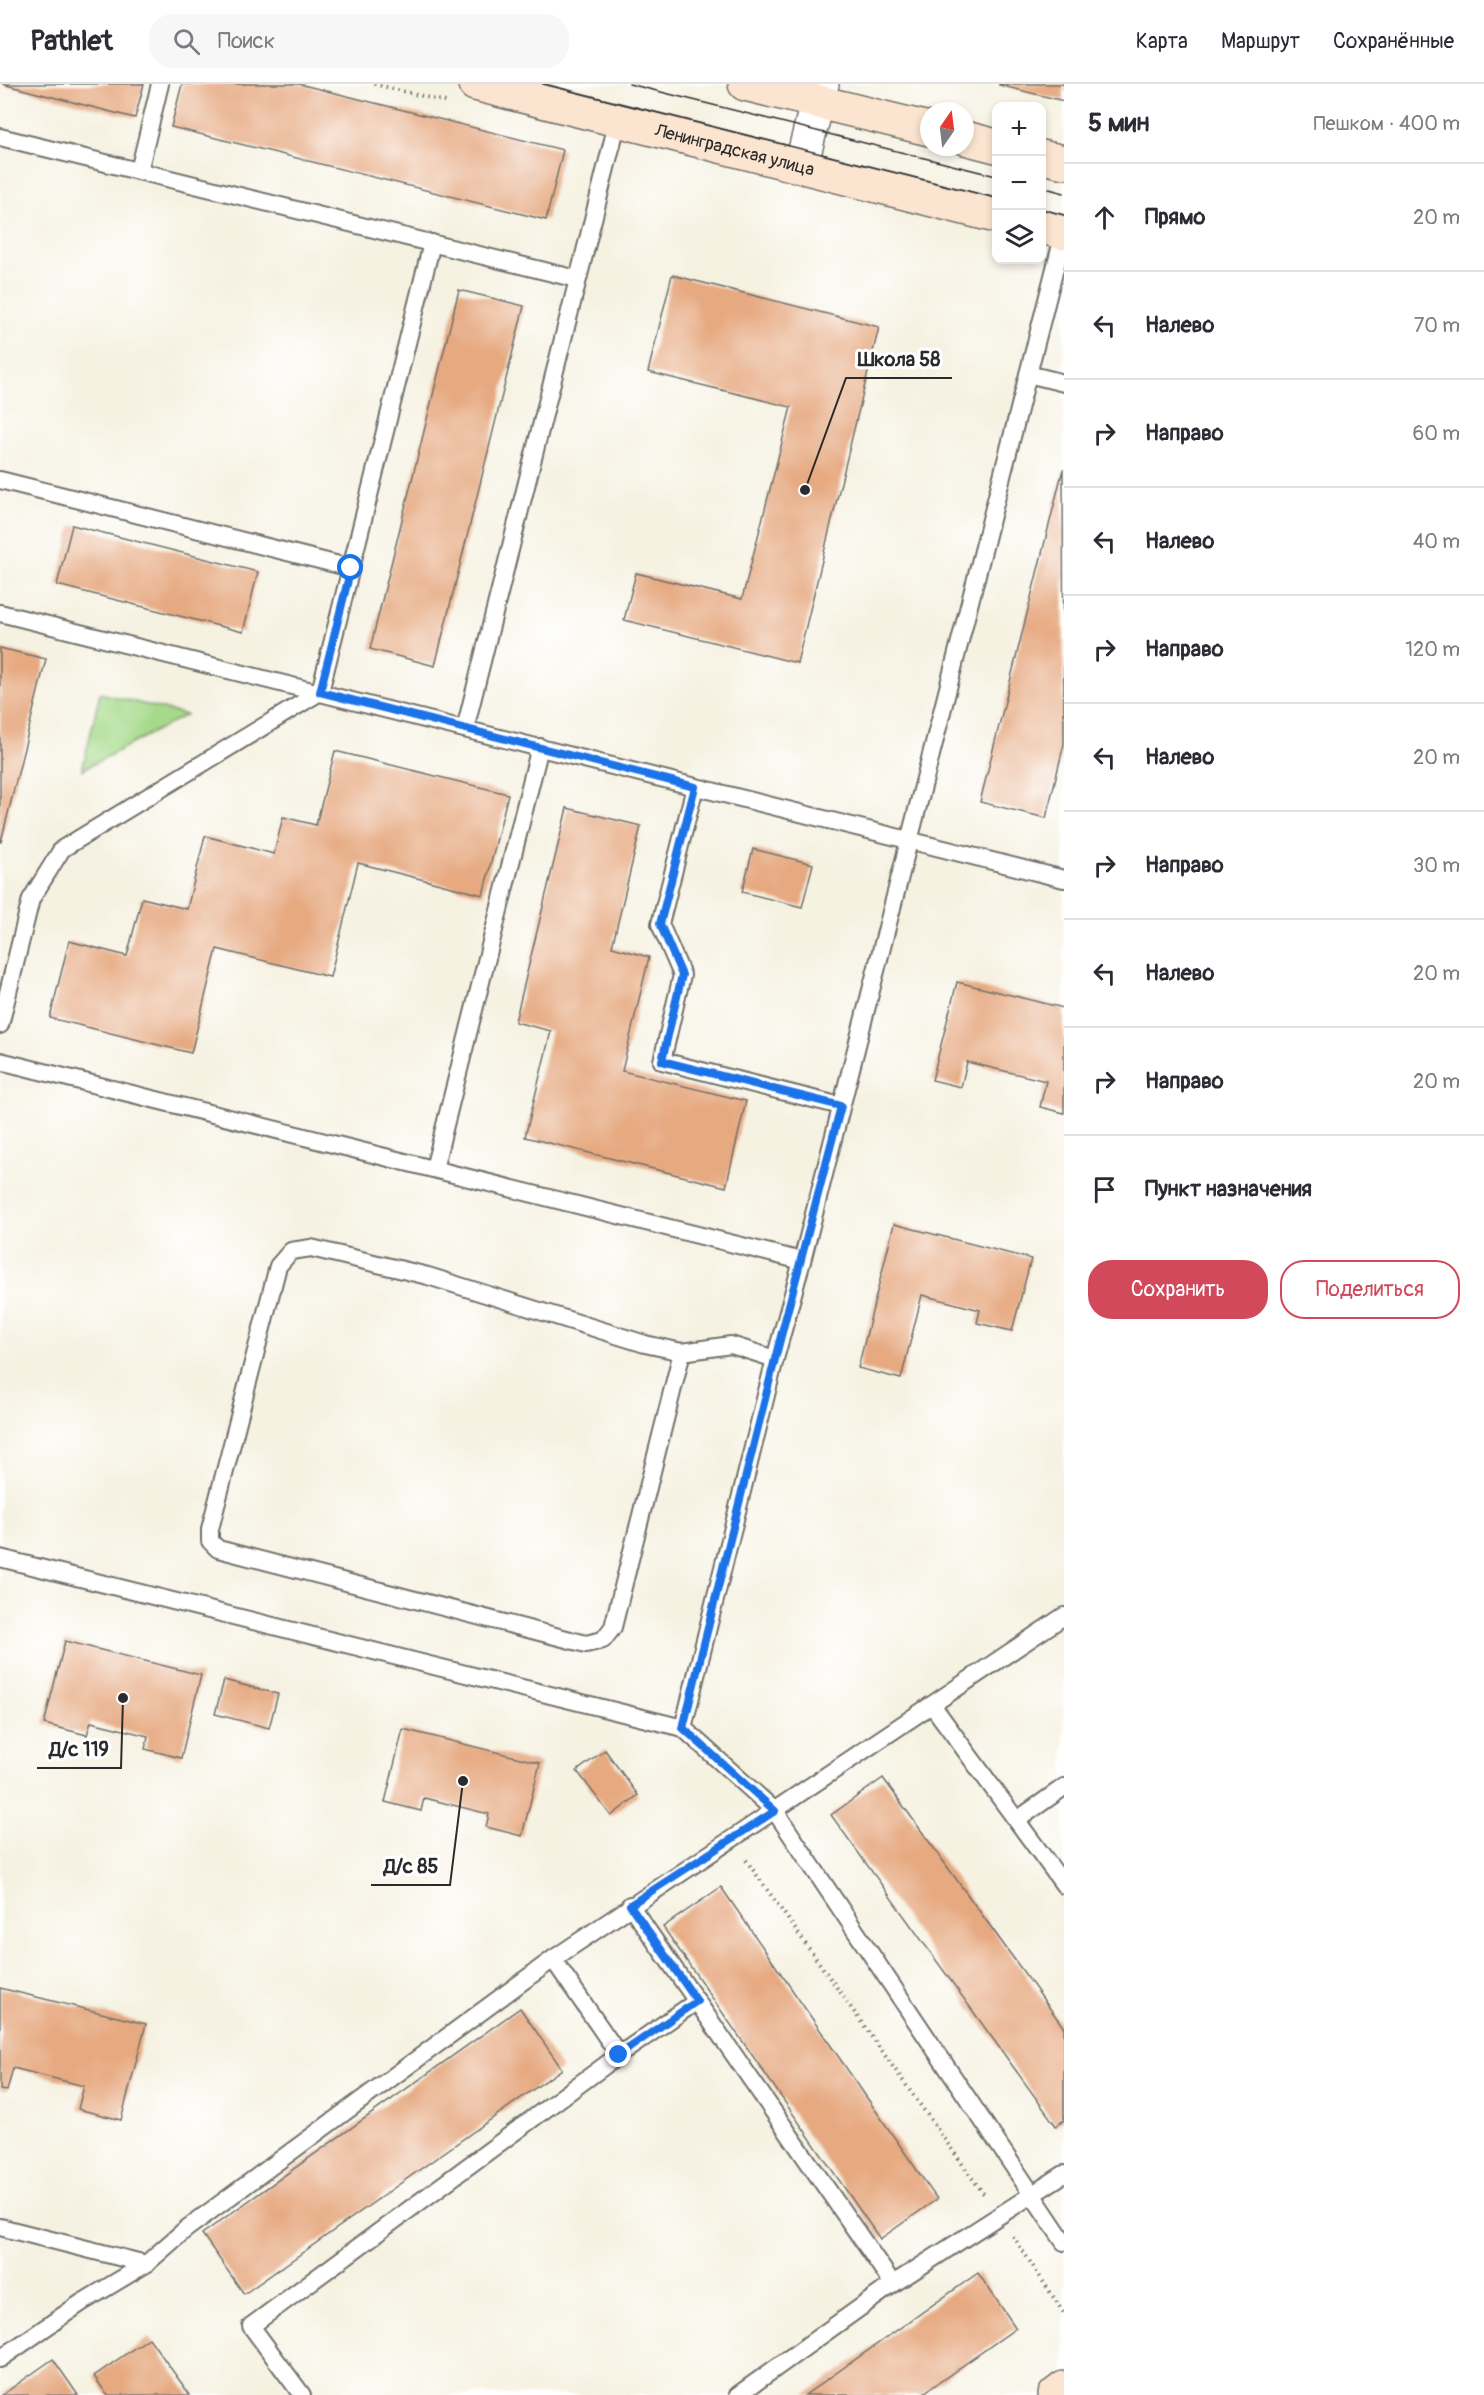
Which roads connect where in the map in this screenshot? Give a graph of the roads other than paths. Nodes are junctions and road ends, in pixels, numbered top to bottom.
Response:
1 (160, 84) edge
2 (475, 84) edge
3 (745, 84) edge
4 (820, 93) edge
5 (618, 120) junction
6 (920, 126) edge
7 (0, 137) edge
8 (974, 140) edge
9 (992, 145) edge
10 (1046, 158) edge
11 (1064, 162) edge
12 (801, 166) junction
13 (139, 171) junction
14 (992, 215) edge
15 (1046, 228) edge
16 (1064, 233) edge
17 (432, 243) junction
18 (577, 279) junction
19 (1028, 374) junction
20 (1064, 383) edge
21 (0, 480) edge
22 (351, 568) junction
23 (0, 613) edge
24 (320, 692) junction
25 (465, 729) junction
26 (540, 747) junction
27 (695, 787) junction
28 (908, 840) junction
29 (1064, 879) edge
30 (0, 1025) edge
31 (0, 1061) edge
32 (841, 1106) junction
33 (435, 1169) junction
34 (802, 1261) junction
35 (682, 1352) junction
36 (775, 1359) junction
37 (0, 1558) edge
38 (1064, 1616) edge
39 (932, 1705) junction
40 (683, 1728) junction
41 (1064, 1787) edge
42 (775, 1811) junction
43 (1017, 1820) junction
44 (1064, 1885) edge
45 (630, 1905) junction
46 (553, 1959) junction
47 (697, 2001) junction
48 (619, 2055) junction
49 (1064, 2174) edge
50 (1033, 2195) junction
51 (0, 2227) edge
52 (1064, 2242) edge
53 (146, 2264) junction
54 (893, 2284) junction
55 (0, 2359) edge
56 (1064, 2388) edge
57 (302, 2395) edge
58 (738, 2395) edge
59 (1054, 2395) edge

1 - 13 lane
2 - 5 main road, Ленинградская улица
3 - 4 main road
4 - 6 main road
4 - 12 street
5 - 12 main road, Ленинградская улица
5 - 18 lane
7 - 13 lane
8 - 9 main road
10 - 11 main road
12 - 14 main road, Ленинградская улица
13 - 17 lane
15 - 16 main road
16 - 19 lane
17 - 18 lane
17 - 22 lane
18 - 25 lane
19 - 20 lane
19 - 28 lane
21 - 22 lane
22 - 24 lane
23 - 24 lane
24 - 25 lane
24 - 30 lane
25 - 26 lane
26 - 27 lane
26 - 33 lane
27 - 28 lane
27 - 32 lane
28 - 29 lane
28 - 32 lane
31 - 33 lane
32 - 34 lane
33 - 34 lane
34 - 36 lane
35 - 35 lane
35 - 36 lane
36 - 40 lane
37 - 40 lane
38 - 39 lane
39 - 42 lane
39 - 43 lane
40 - 42 lane
41 - 43 lane
42 - 45 lane
42 - 50 lane
43 - 44 lane
45 - 46 lane
45 - 47 lane
46 - 48 lane
46 - 53 lane
47 - 48 lane
47 - 54 lane
48 - 57 lane
49 - 50 lane
50 - 52 lane
50 - 54 lane
51 - 53 lane
53 - 55 lane
54 - 58 lane
56 - 59 main road

